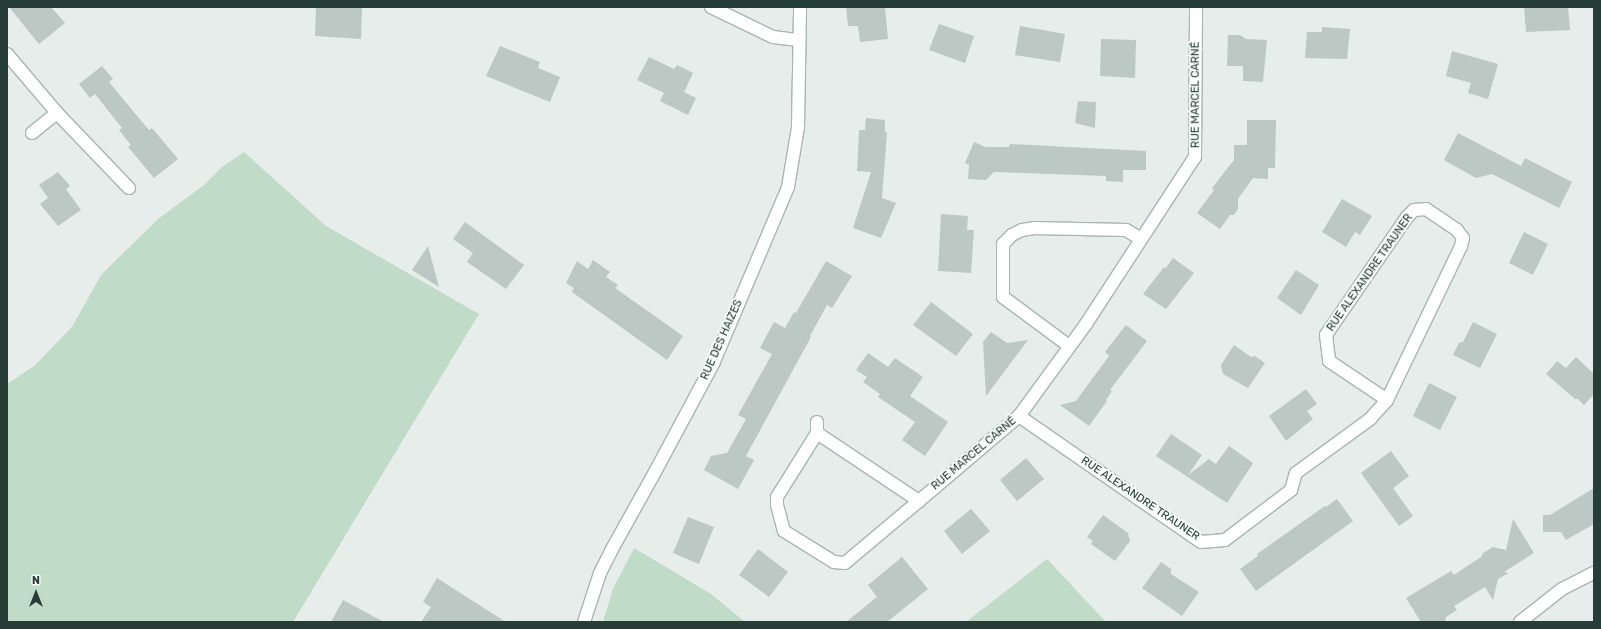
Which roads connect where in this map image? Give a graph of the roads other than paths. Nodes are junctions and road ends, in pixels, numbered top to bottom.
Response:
1 (711, 7) edge
2 (800, 7) edge
3 (1196, 7) edge
4 (799, 40) junction
5 (7, 54) edge
6 (58, 113) junction
7 (32, 133) dead end
8 (129, 188) dead end
9 (1140, 239) junction
10 (1069, 346) junction
11 (1387, 400) junction
12 (1019, 416) junction
13 (918, 501) junction
14 (1594, 573) edge
15 (584, 622) edge
16 (1520, 622) edge

1 - 4 street
2 - 4 street, RUE DES HAIZES
3 - 9 street, RUE MARCEL CARNÉ
4 - 15 street, RUE DES HAIZES
5 - 6 street
6 - 7 street
6 - 8 street
9 - 10 street, RUE MARCEL CARNÉ
9 - 10 street
10 - 12 street, RUE MARCEL CARNÉ
11 - 11 street, RUE ALEXANDRE TRAUNER
11 - 12 street, RUE ALEXANDRE TRAUNER
12 - 13 street, RUE MARCEL CARNÉ
13 - 13 street, RUE MARCEL CARNÉ
14 - 16 street

